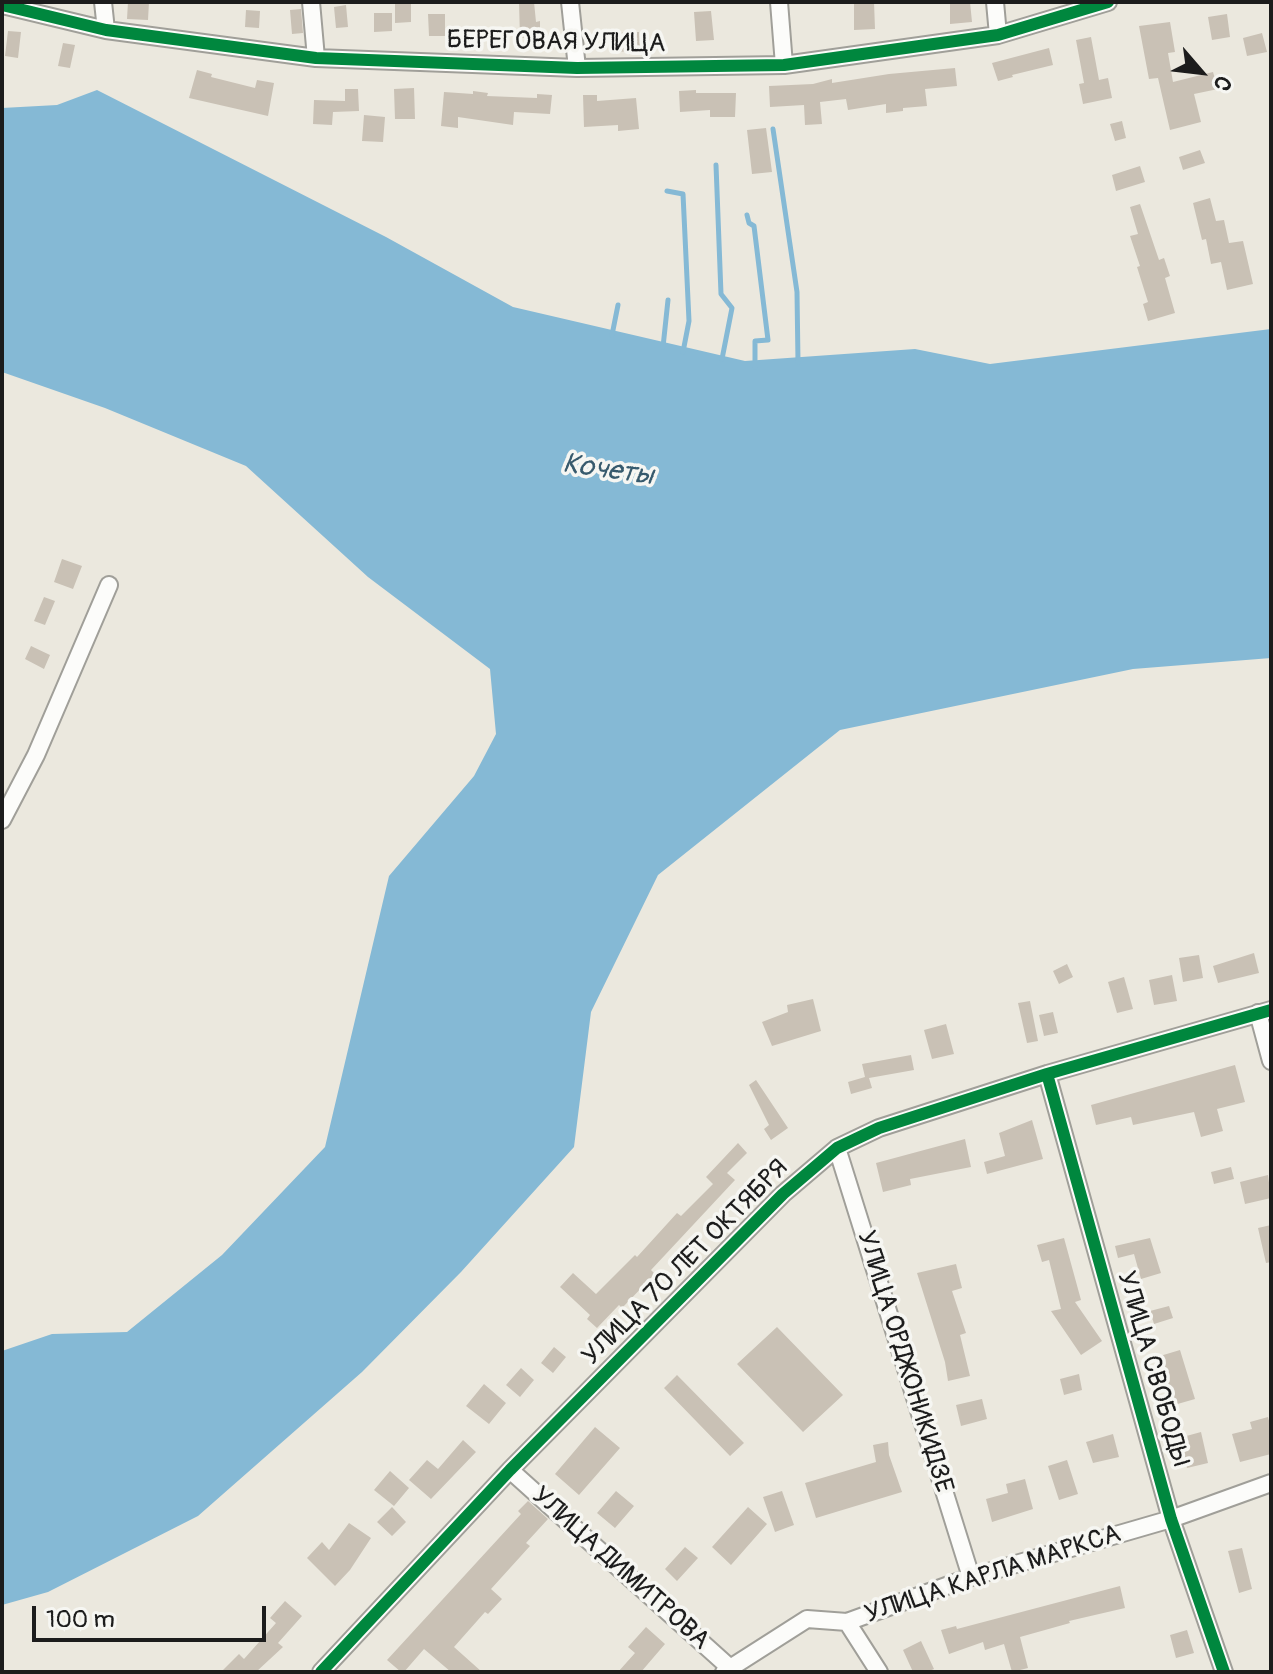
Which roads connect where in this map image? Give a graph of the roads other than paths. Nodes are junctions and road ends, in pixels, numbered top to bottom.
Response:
1 (103, 2) edge
2 (311, 2) edge
3 (570, 2) edge
4 (779, 2) edge
5 (995, 2) edge
6 (1108, 2) edge
7 (2, 5) edge
8 (106, 30) junction
9 (998, 35) junction
10 (316, 58) junction
11 (784, 65) junction
12 (577, 68) junction
13 (109, 585) dead end
14 (2, 820) edge
15 (1265, 1011) edge
16 (1271, 1061) edge
17 (1047, 1074) junction
18 (837, 1148) junction
19 (510, 1470) junction
20 (1271, 1483) edge
21 (1171, 1519) junction
22 (971, 1577) junction
23 (847, 1622) junction
24 (726, 1670) edge
25 (321, 1672) edge
26 (879, 1672) edge
27 (1224, 1672) edge

1 - 8 street
2 - 10 street
3 - 12 street
4 - 11 street
5 - 9 street
6 - 9 street, БЕРЕГОВАЯ УЛИЦА
7 - 8 street, БЕРЕГОВАЯ УЛИЦА
8 - 10 street, БЕРЕГОВАЯ УЛИЦА
9 - 11 street, БЕРЕГОВАЯ УЛИЦА
10 - 12 street, БЕРЕГОВАЯ УЛИЦА
11 - 12 street, БЕРЕГОВАЯ УЛИЦА
13 - 14 street
15 - 16 street
15 - 17 street, УЛИЦА 70 ЛЕТ ОКТЯБРЯ
17 - 18 street, УЛИЦА 70 ЛЕТ ОКТЯБРЯ
17 - 21 street, УЛИЦА СВОБОДЫ
18 - 19 street, УЛИЦА 70 ЛЕТ ОКТЯБРЯ
18 - 22 street, УЛИЦА ОРДЖОНИКИДЗЕ
19 - 24 street, УЛИЦА ДИМИТРОВА
19 - 25 street, УЛИЦА 70 ЛЕТ ОКТЯБРЯ
20 - 21 street, УЛИЦА КАРЛА МАРКСА
21 - 22 street, УЛИЦА КАРЛА МАРКСА
21 - 27 street, УЛИЦА СВОБОДЫ
22 - 23 street, УЛИЦА КАРЛА МАРКСА
23 - 24 street, УЛИЦА КАРЛА МАРКСА
23 - 26 street

